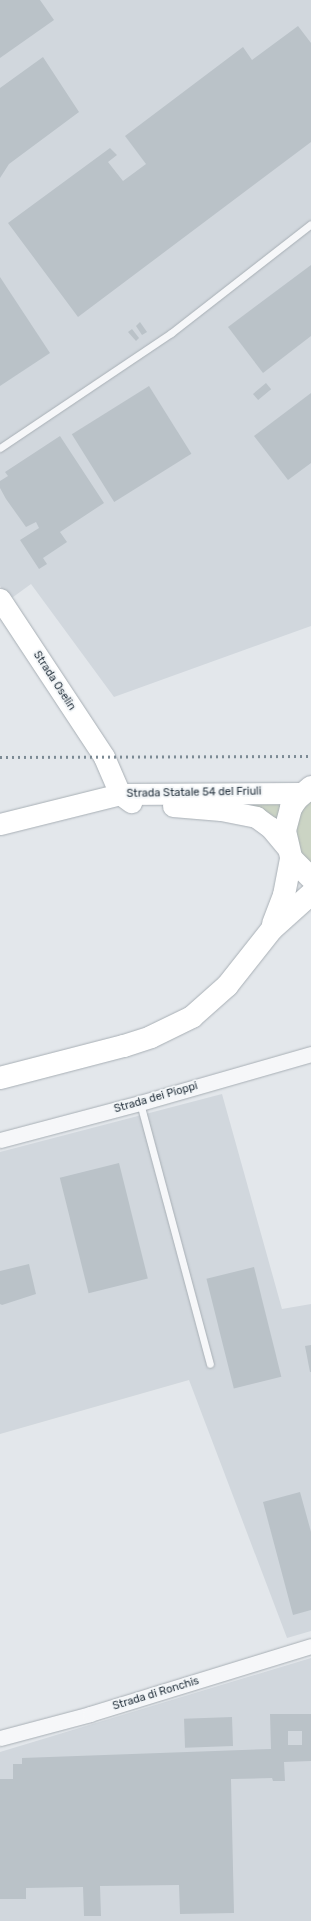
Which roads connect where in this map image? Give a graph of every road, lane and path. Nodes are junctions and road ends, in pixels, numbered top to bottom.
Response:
1 (311, 224) edge
2 (0, 448) edge
3 (0, 599) edge
4 (107, 762) junction
5 (307, 790) edge
6 (268, 793) junction
7 (120, 794) junction
8 (154, 806) junction
9 (38, 816) junction
10 (0, 824) edge
11 (289, 852) junction
12 (311, 878) edge
13 (311, 894) edge
14 (272, 929) junction
15 (311, 1054) edge
16 (0, 1078) edge
17 (140, 1103) junction
18 (0, 1140) edge
19 (210, 1364) dead end
20 (311, 1646) edge
21 (0, 1738) edge

1 - 2 lane
3 - 4 street, Strada Oselin
4 - 6 street, Strada Statale 54 del Friuli
4 - 7 street, Strada Statale 54 del Friuli
4 - 9 street, Strada Statale 54 del Friuli
5 - 6 street, Strada Statale 54 del Friuli
5 - 11 main road, Strada Statale 54 del Friuli
6 - 7 street, Strada Statale 54 del Friuli
7 - 8 street
7 - 9 street, Strada Statale 54 del Friuli
8 - 9 street, Strada Statale 54 del Friuli
8 - 11 street, Strada Statale 54 del Friuli
9 - 10 street, Strada Statale 54 del Friuli
11 - 12 main road, Strada Statale 54 del Friuli
11 - 14 main road
13 - 14 main road
14 - 16 main road
15 - 17 street, Strada dei Pioppi
17 - 18 street, Strada dei Pioppi
17 - 19 lane
20 - 21 street, Strada di Ronchis

